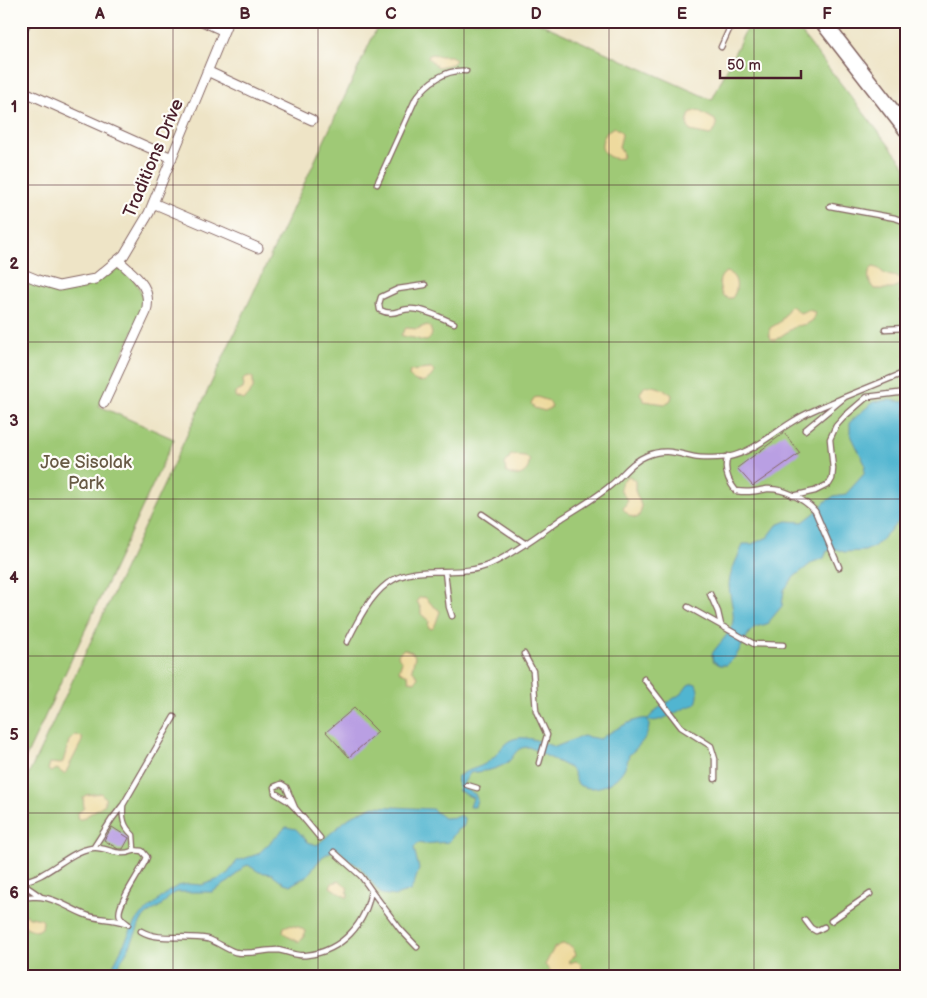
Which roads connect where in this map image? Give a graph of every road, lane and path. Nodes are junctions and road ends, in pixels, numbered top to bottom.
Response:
1 (25, 21) edge
2 (202, 21) edge
3 (228, 21) edge
4 (733, 21) edge
5 (822, 21) edge
6 (21, 29) edge
7 (224, 31) junction
8 (721, 47) dead end
9 (207, 72) junction
10 (466, 72) dead end
11 (25, 92) dead end
12 (312, 120) dead end
13 (906, 129) edge
14 (172, 158) junction
15 (377, 184) dead end
16 (153, 203) junction
17 (830, 206) dead end
18 (906, 222) edge
19 (258, 248) dead end
20 (118, 260) junction
21 (21, 273) edge
22 (425, 285) dead end
23 (454, 323) dead end
24 (906, 328) edge
25 (884, 329) dead end
26 (906, 372) edge
27 (906, 392) edge
28 (845, 396) junction
29 (104, 403) dead end
30 (805, 430) dead end
31 (728, 456) junction
32 (793, 496) junction
33 (482, 514) dead end
34 (526, 544) junction
35 (839, 568) dead end
36 (445, 572) junction
37 (710, 594) dead end
38 (688, 607) dead end
39 (452, 616) dead end
40 (721, 625) junction
41 (347, 642) dead end
42 (783, 645) dead end
43 (524, 654) dead end
44 (644, 679) dead end
45 (174, 717) dead end
46 (540, 763) dead end
47 (716, 779) dead end
48 (467, 785) dead end
49 (477, 788) dead end
50 (123, 805) junction
51 (295, 808) junction
52 (320, 838) dead end
53 (94, 847) junction
54 (134, 849) junction
55 (334, 852) dead end
56 (21, 882) edge
57 (370, 890) junction
58 (870, 894) dead end
59 (21, 896) edge
60 (40, 896) junction
61 (805, 920) dead end
62 (831, 921) dead end
63 (824, 927) dead end
64 (140, 931) dead end
65 (417, 947) dead end

1 - 6 street
2 - 7 street
3 - 7 street, Traditions Drive
4 - 8 lane
5 - 13 main road
7 - 9 street, Traditions Drive
9 - 12 street
9 - 14 street, Traditions Drive
10 - 15 lane
11 - 14 street
14 - 16 street, Traditions Drive
16 - 19 street
16 - 20 street, Traditions Drive
17 - 18 lane
20 - 21 street, Traditions Drive
20 - 29 street
22 - 23 lane
24 - 25 lane
26 - 28 lane
27 - 32 lane
28 - 30 lane
28 - 31 lane
31 - 32 lane
31 - 34 lane
32 - 35 lane
33 - 34 lane
34 - 36 lane
36 - 39 lane
36 - 41 lane
37 - 40 lane
38 - 40 lane
40 - 42 lane
43 - 46 lane
44 - 47 lane
45 - 50 lane
48 - 49 lane
50 - 53 lane
50 - 54 lane
51 - 51 lane
51 - 52 lane
53 - 54 lane
53 - 56 lane
54 - 60 lane
55 - 57 lane
56 - 60 lane
57 - 64 lane
57 - 65 lane
58 - 62 lane
59 - 60 lane
61 - 63 lane

